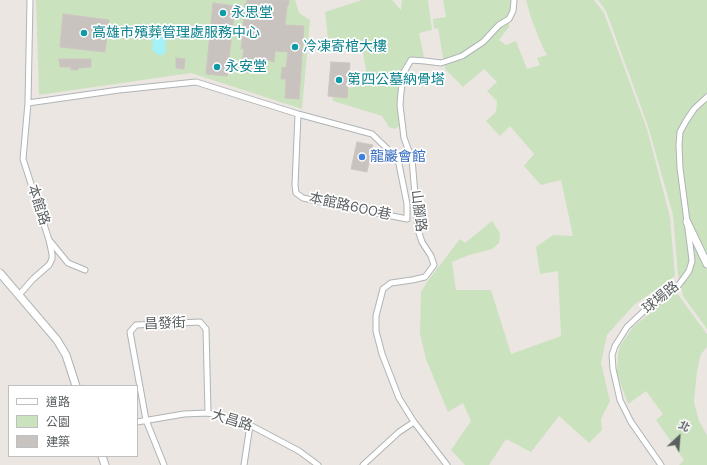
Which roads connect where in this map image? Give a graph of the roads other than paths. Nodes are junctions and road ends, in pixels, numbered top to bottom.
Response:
1 (30, 0) edge
2 (514, 0) edge
3 (707, 97) edge
4 (28, 103) junction
5 (298, 114) junction
6 (687, 222) junction
7 (49, 240) junction
8 (707, 264) edge
9 (85, 270) dead end
10 (0, 273) edge
11 (19, 295) junction
12 (76, 385) edge
13 (208, 413) junction
14 (146, 420) junction
15 (138, 422) edge
16 (414, 422) junction
17 (250, 425) junction
18 (164, 465) edge
19 (244, 465) edge
20 (318, 465) edge
21 (363, 465) edge
22 (447, 465) edge
23 (661, 465) edge

1 - 4 street, 本館路
2 - 16 street, 山腳路
3 - 6 street, 球場路
4 - 5 street, 本館路600巷
4 - 7 street, 本館路
5 - 5 street, 本館路600巷
6 - 8 street
6 - 23 street, 球場路
7 - 9 street
7 - 11 street, 本館路
10 - 11 street
11 - 12 street
13 - 14 street, 大昌路
13 - 14 street, 昌發街
13 - 17 street, 大昌路
14 - 15 street, 大昌路
14 - 18 street
16 - 21 street
16 - 22 street, 山腳路
17 - 19 street
17 - 20 street, 大昌路

